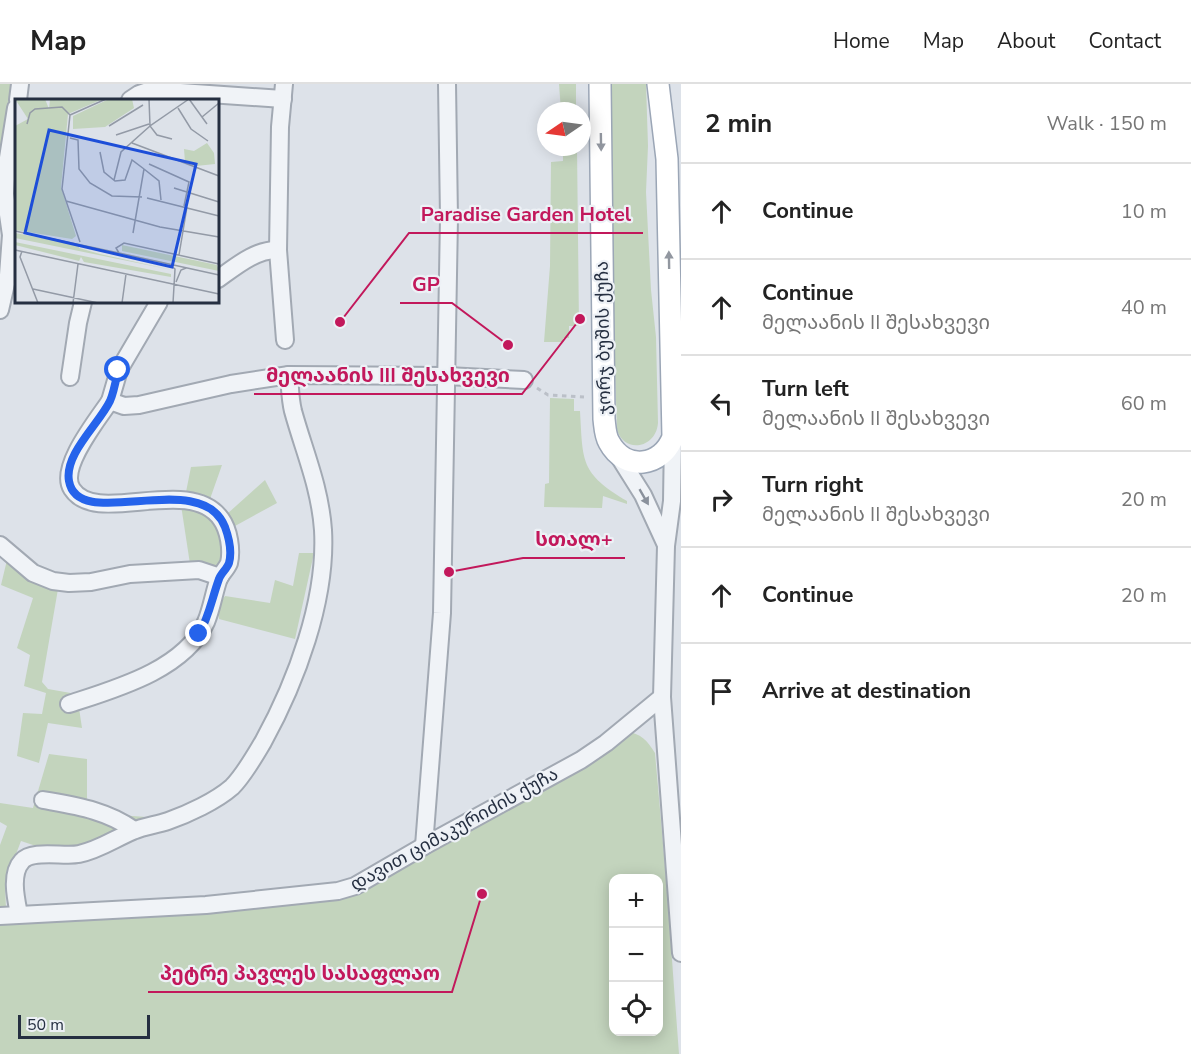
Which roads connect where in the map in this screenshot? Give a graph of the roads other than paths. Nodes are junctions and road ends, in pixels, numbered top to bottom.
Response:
1 (20, 84) edge
2 (447, 84) edge
3 (600, 84) edge
4 (658, 84) edge
5 (673, 84) edge
6 (283, 91) edge
7 (187, 92) edge
8 (18, 99) edge
9 (132, 99) edge
10 (15, 114) edge
11 (667, 159) junction
12 (278, 250) junction
13 (219, 278) edge
14 (83, 303) edge
15 (158, 303) edge
16 (0, 310) edge
17 (285, 339) dead end
18 (288, 375) junction
19 (447, 376) junction
20 (70, 377) dead end
21 (524, 380) dead end
22 (110, 401) junction
23 (673, 437) junction
24 (616, 452) junction
25 (0, 545) edge
26 (666, 546) junction
27 (220, 577) junction
28 (662, 697) junction
29 (69, 704) dead end
30 (43, 800) dead end
31 (134, 830) junction
32 (424, 846) junction
33 (19, 914) junction
34 (0, 916) edge
35 (681, 953) edge

1 - 8 street
2 - 19 street
3 -> 24 main road, ჯორჯ ბუშის ქუჩა
4 - 11 main road
5 - 11 main road
6 - 7 street
6 - 12 street
7 - 9 street
10 - 16 street
23 -> 11 main road
12 - 13 street
12 - 17 street
14 - 20 street
15 - 22 street
18 - 19 street
18 - 22 street
18 - 31 street
19 - 21 street
19 - 32 street
22 - 27 street
23 - 24 main road
23 - 26 street
24 -> 26 street
25 - 27 street
26 - 28 street
27 - 29 street
28 - 32 street, დავით ციმაკურიძის ქუჩა
28 - 35 street
30 - 31 street
31 - 33 street
32 - 33 street, დავით ციმაკურიძის ქუჩა
33 - 34 street, დავით ციმაკურიძის ქუჩა

